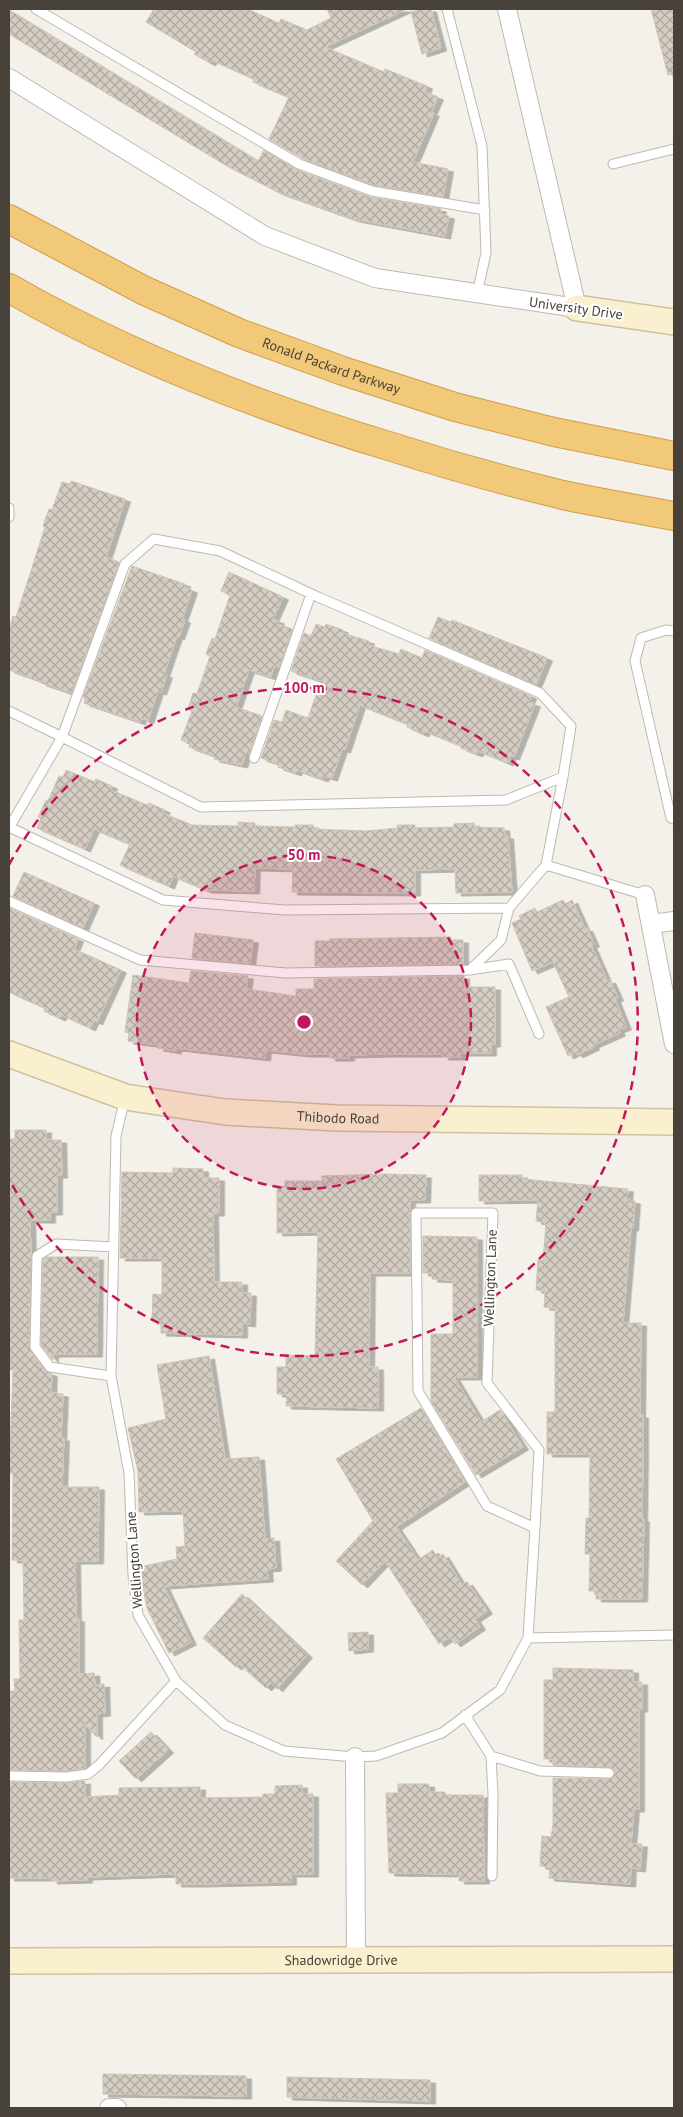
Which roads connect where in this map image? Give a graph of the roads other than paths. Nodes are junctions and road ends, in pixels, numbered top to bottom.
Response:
1 (36, 9) edge
2 (447, 9) edge
3 (507, 9) edge
4 (9, 78) edge
5 (674, 149) edge
6 (613, 164) dead end
7 (485, 210) junction
8 (9, 219) edge
9 (9, 288) edge
10 (477, 294) junction
11 (576, 308) junction
12 (674, 322) edge
13 (674, 456) edge
14 (9, 508) edge
15 (9, 516) edge
16 (674, 516) edge
17 (311, 594) junction
18 (674, 631) edge
19 (9, 711) edge
20 (62, 737) junction
21 (254, 758) dead end
22 (563, 777) junction
23 (674, 819) edge
24 (9, 827) edge
25 (546, 865) junction
26 (645, 895) joint
27 (9, 901) edge
28 (509, 908) junction
29 (674, 921) edge
30 (651, 924) junction
31 (470, 970) junction
32 (539, 1034) dead end
33 (674, 1044) edge
34 (9, 1054) edge
35 (125, 1097) junction
36 (674, 1122) edge
37 (114, 1247) junction
38 (111, 1376) junction
39 (535, 1528) junction
40 (674, 1635) edge
41 (528, 1638) junction
42 (176, 1681) junction
43 (465, 1716) junction
44 (492, 1756) junction
45 (355, 1757) junction
46 (609, 1773) dead end
47 (10, 1776) dead end
48 (492, 1876) dead end
49 (674, 1959) edge
50 (9, 1961) edge
51 (356, 1961) junction
52 (109, 2108) edge
53 (117, 2108) edge

1 - 7 lane
2 - 7 lane
3 - 11 street
4 - 10 street, University Drive
5 - 6 lane
7 - 10 lane
8 - 13 highway, Ronald Packard Parkway
9 - 16 highway
10 - 11 street, University Drive
11 - 12 street, University Drive
14 - 15 lane
17 - 20 lane
17 - 21 lane
17 - 22 lane
18 - 23 lane
19 - 20 lane
20 - 22 lane
20 - 24 lane
22 - 25 lane
24 - 28 lane
25 - 26 lane
25 - 28 lane
26 - 30 street
27 - 31 lane
28 - 31 lane
29 - 30 street
30 - 33 street
31 - 32 lane
34 - 35 street, Thibodo Road
35 - 36 street, Thibodo Road
35 - 37 lane, Wellington Lane
37 - 38 lane, Wellington Lane
37 - 38 lane
38 - 42 lane, Wellington Lane
39 - 39 lane, Wellington Lane
39 - 41 lane, Wellington Lane
40 - 41 lane
41 - 43 lane, Wellington Lane
42 - 45 lane, Wellington Lane
42 - 47 lane
43 - 44 lane
43 - 45 lane, Wellington Lane
44 - 46 lane
44 - 48 lane
45 - 51 street
49 - 51 street, Shadowridge Drive
50 - 51 street, Shadowridge Drive
52 - 53 street

